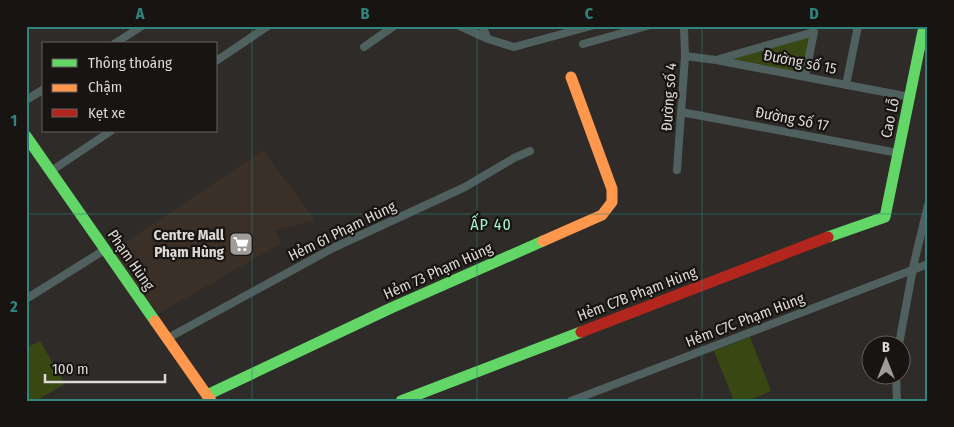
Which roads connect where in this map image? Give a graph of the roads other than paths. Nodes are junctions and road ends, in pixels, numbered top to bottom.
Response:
1 (142, 26) edge
2 (268, 26) edge
3 (394, 26) edge
4 (460, 26) edge
5 (482, 26) edge
6 (591, 26) edge
7 (647, 26) edge
8 (684, 26) edge
9 (858, 26) edge
10 (924, 26) edge
11 (488, 39) junction
12 (117, 42) edge
13 (583, 44) dead end
14 (364, 47) dead end
15 (686, 56) junction
16 (218, 60) edge
17 (716, 60) junction
18 (571, 77) dead end
19 (805, 77) junction
20 (846, 85) junction
21 (42, 90) edge
22 (910, 97) junction
23 (26, 100) edge
24 (681, 112) junction
25 (110, 132) edge
26 (26, 136) edge
27 (530, 151) dead end
28 (898, 153) junction
29 (677, 170) dead end
30 (51, 171) junction
31 (928, 206) edge
32 (885, 217) joint
33 (106, 249) junction
34 (928, 264) edge
35 (912, 270) junction
36 (26, 299) edge
37 (901, 334) edge
38 (168, 338) junction
39 (896, 384) edge
40 (209, 398) edge
41 (401, 401) edge
42 (572, 401) edge
43 (897, 401) edge

1 - 12 street
2 - 16 street
3 - 14 street
4 - 11 street
5 - 11 street
6 - 11 street
7 - 13 street
8 - 15 street, Đường số 4
9 - 20 street
10 - 22 street, Cao Lỗ
15 - 17 street, Đường số 15
15 - 24 street, Đường số 4
17 - 19 street, Đường số 15
17 - 19 street
18 - 40 street, Hẻm 73 Phạm Hùng
19 - 20 street, Đường số 15
20 - 22 street, Đường số 15
21 - 23 street
22 - 28 street, Cao Lỗ
24 - 28 street, Đường Số 17
24 - 29 street, Đường số 4
25 - 30 street
26 - 30 street, Phạm Hùng
27 - 38 street, Hẻm 61 Phạm Hùng
28 - 32 street, Cao Lỗ
30 - 33 street, Phạm Hùng
31 - 35 street
32 - 41 street, Hẻm C7B Phạm Hùng
33 - 36 street
33 - 38 street, Phạm Hùng
34 - 35 street, Hẻm C7C Phạm Hùng
35 - 37 street
35 - 42 street, Hẻm C7C Phạm Hùng
38 - 40 street, Phạm Hùng
39 - 43 street

